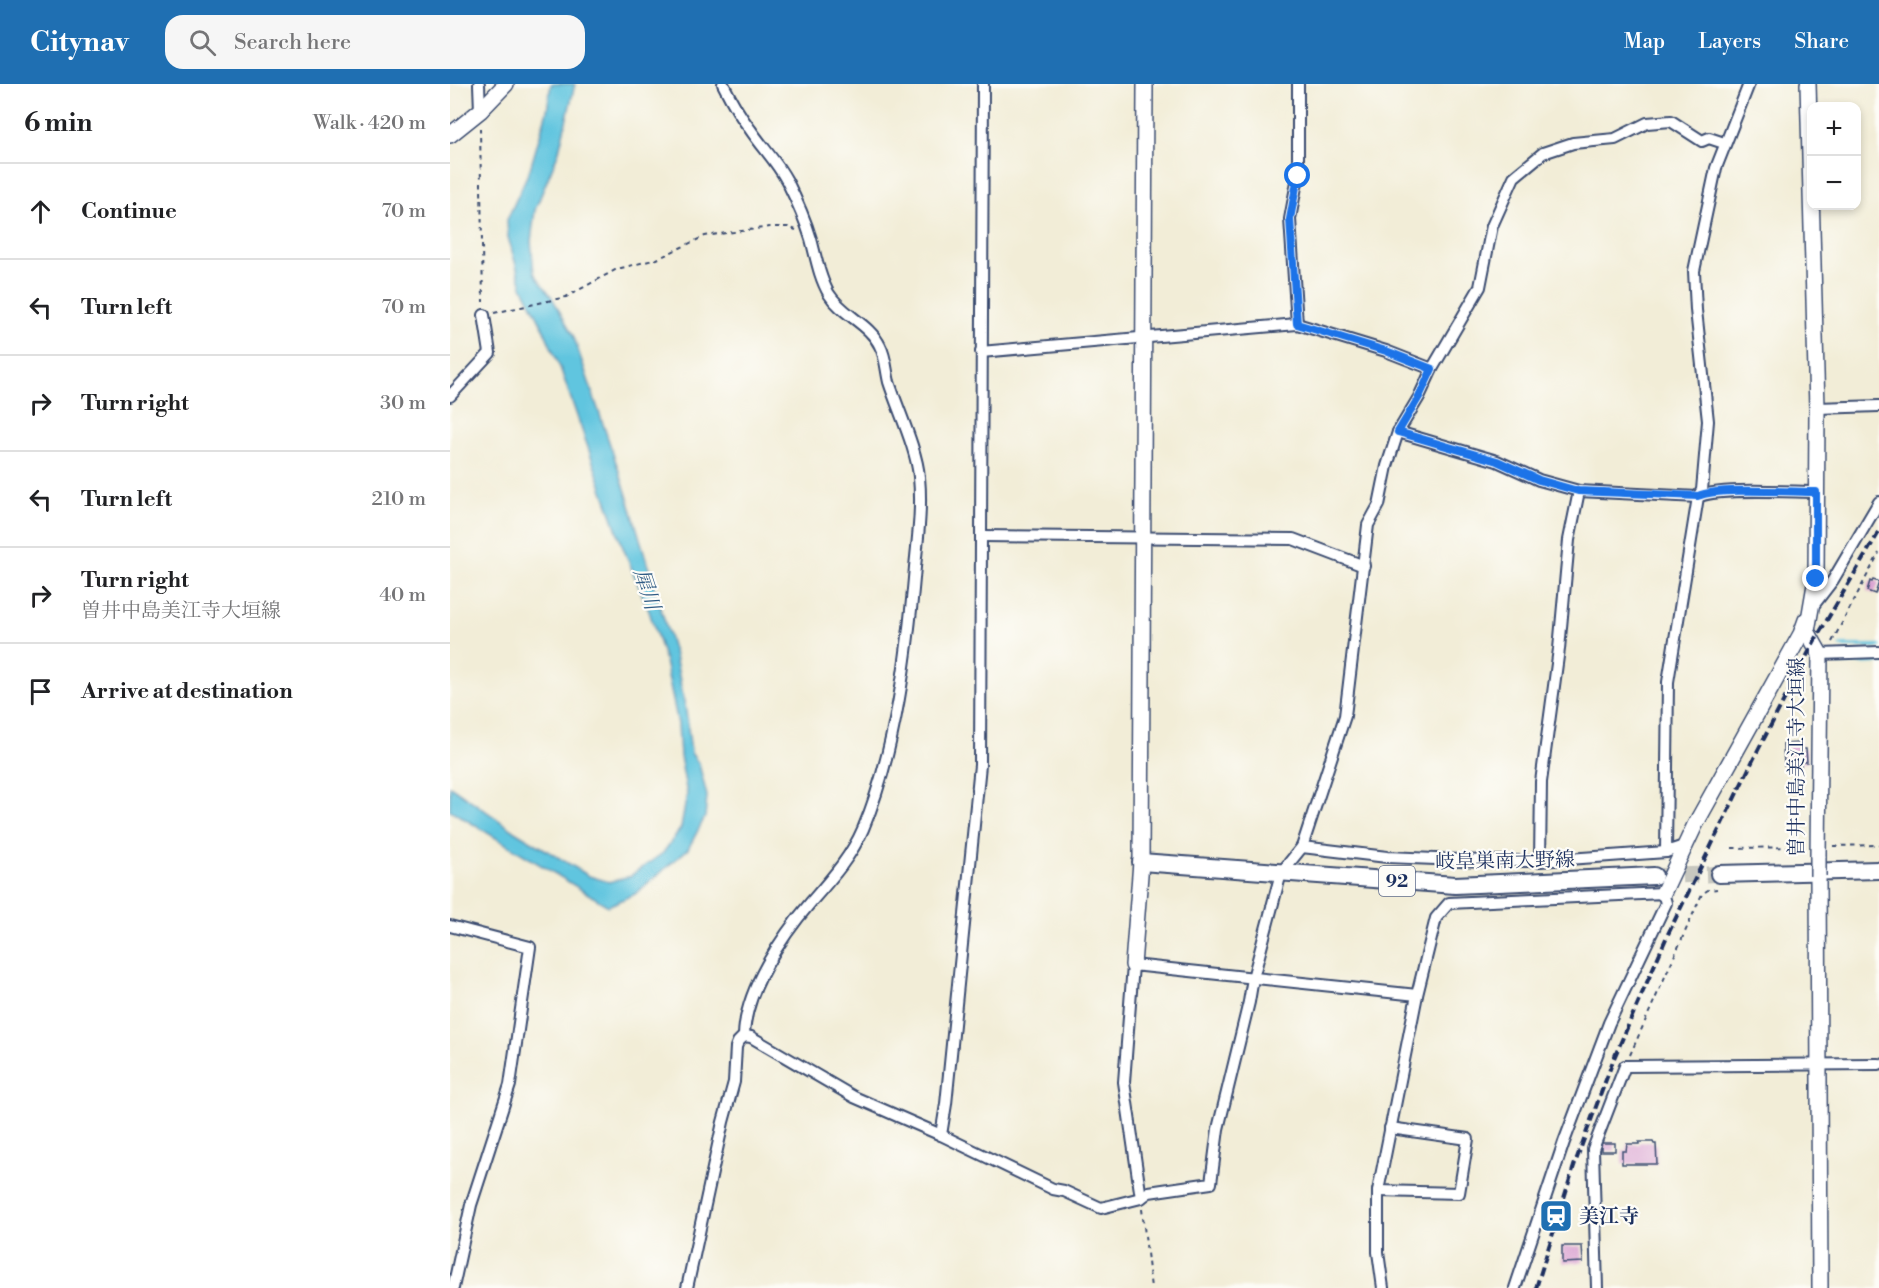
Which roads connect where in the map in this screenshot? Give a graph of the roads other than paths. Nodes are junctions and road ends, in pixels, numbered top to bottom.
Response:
1 (479, 84) edge
2 (506, 84) edge
3 (723, 84) edge
4 (984, 84) edge
5 (1145, 84) edge
6 (1298, 84) edge
7 (1749, 84) edge
8 (1808, 84) edge
9 (480, 111) junction
10 (450, 135) edge
11 (1724, 143) junction
12 (484, 315) road end
13 (1297, 324) junction
14 (1144, 337) junction
15 (981, 352) junction
16 (1432, 369) junction
17 (450, 396) edge
18 (1879, 406) edge
19 (1816, 408) junction
20 (1398, 432) junction
21 (1578, 491) junction
22 (1816, 492) junction
23 (1698, 496) junction
24 (1879, 502) edge
25 (982, 536) junction
26 (1142, 539) junction
27 (1364, 566) junction
28 (1810, 610) junction
29 (1879, 652) edge
30 (1824, 653) junction
31 (1684, 846) junction
32 (1302, 847) junction
33 (1666, 852) junction
34 (1540, 861) junction
35 (1141, 862) junction
36 (1879, 870) edge
37 (1281, 873) junction
38 (1654, 876) tunnel mouth
39 (1719, 882) tunnel mouth
40 (1662, 893) junction
41 (450, 926) edge
42 (1133, 965) junction
43 (1253, 978) junction
44 (1417, 995) junction
45 (744, 1036) junction
46 (1820, 1064) junction
47 (1879, 1064) edge
48 (1390, 1128) junction
49 (941, 1135) junction
50 (1378, 1191) junction
51 (1141, 1198) junction
52 (453, 1288) edge
53 (687, 1288) edge
54 (1383, 1288) edge
55 (1515, 1288) edge
56 (1598, 1288) edge
57 (1820, 1288) edge

1 - 9 street
2 - 9 street
3 - 45 street
4 - 15 street
5 - 14 street
6 - 13 street
7 - 11 street
8 - 19 street, 曽井中島美江寺大垣線
9 - 10 street
11 - 16 street
11 - 23 street
12 - 17 street
13 - 14 street
13 - 16 street
14 - 15 street
14 - 26 street
15 - 25 street
16 - 20 street
18 - 19 street
19 - 22 street, 曽井中島美江寺大垣線
20 - 21 street
20 - 27 street
21 - 23 street
21 - 34 street
22 - 23 street
22 - 28 street, 曽井中島美江寺大垣線
23 - 33 street
24 - 28 street
25 - 26 street
25 - 49 street
26 - 27 street
26 - 35 street
27 - 32 street
28 - 30 street, 曽井中島美江寺大垣線
28 - 31 street
29 - 30 street
30 - 46 street, 曽井中島美江寺大垣線, bridge
31 - 33 street
31 - 40 street
32 - 34 street
32 - 37 street
33 - 34 street
35 - 37 main road, 岐阜巣南大野線 / 92
35 - 42 street
36 - 39 main road
37 - 38 main road, 岐阜巣南大野線 / 92
37 - 43 street
40 - 44 street
40 - 55 street
41 - 52 street
42 - 43 street
42 - 51 street
43 - 44 street
43 - 51 street
44 - 48 street
45 - 49 street
45 - 53 street
46 - 47 street
46 - 56 street
46 - 57 street, 曽井中島美江寺大垣線
48 - 50 street
48 - 50 street
49 - 51 street
50 - 54 street

